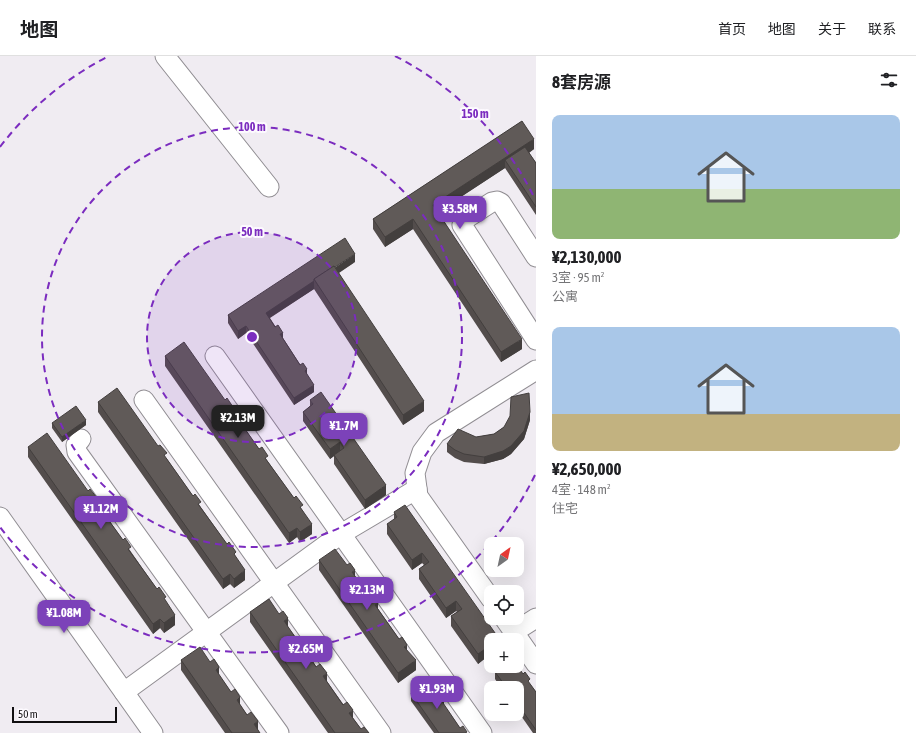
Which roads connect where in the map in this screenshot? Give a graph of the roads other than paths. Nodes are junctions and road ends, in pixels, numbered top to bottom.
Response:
1 (165, 56) edge
2 (269, 187) dead end
3 (536, 257) edge
4 (536, 340) edge
5 (215, 356) dead end
6 (536, 370) edge
7 (144, 400) dead end
8 (81, 439) dead end
9 (417, 489) junction
10 (0, 517) edge
11 (341, 534) junction
12 (274, 583) junction
13 (484, 589) edge
14 (536, 618) edge
15 (524, 621) edge
16 (509, 625) edge
17 (206, 632) junction
18 (536, 664) edge
19 (124, 692) junction
20 (153, 733) edge
21 (279, 733) edge
22 (381, 733) edge
23 (482, 733) edge

1 - 2 street
3 - 4 street
5 - 11 street
6 - 9 street
7 - 12 street
8 - 17 street
9 - 11 street
9 - 13 street
10 - 19 street
11 - 12 street
11 - 23 street
12 - 17 street
12 - 22 street
14 - 15 street
16 - 18 street
17 - 19 street
17 - 21 street
19 - 20 street

